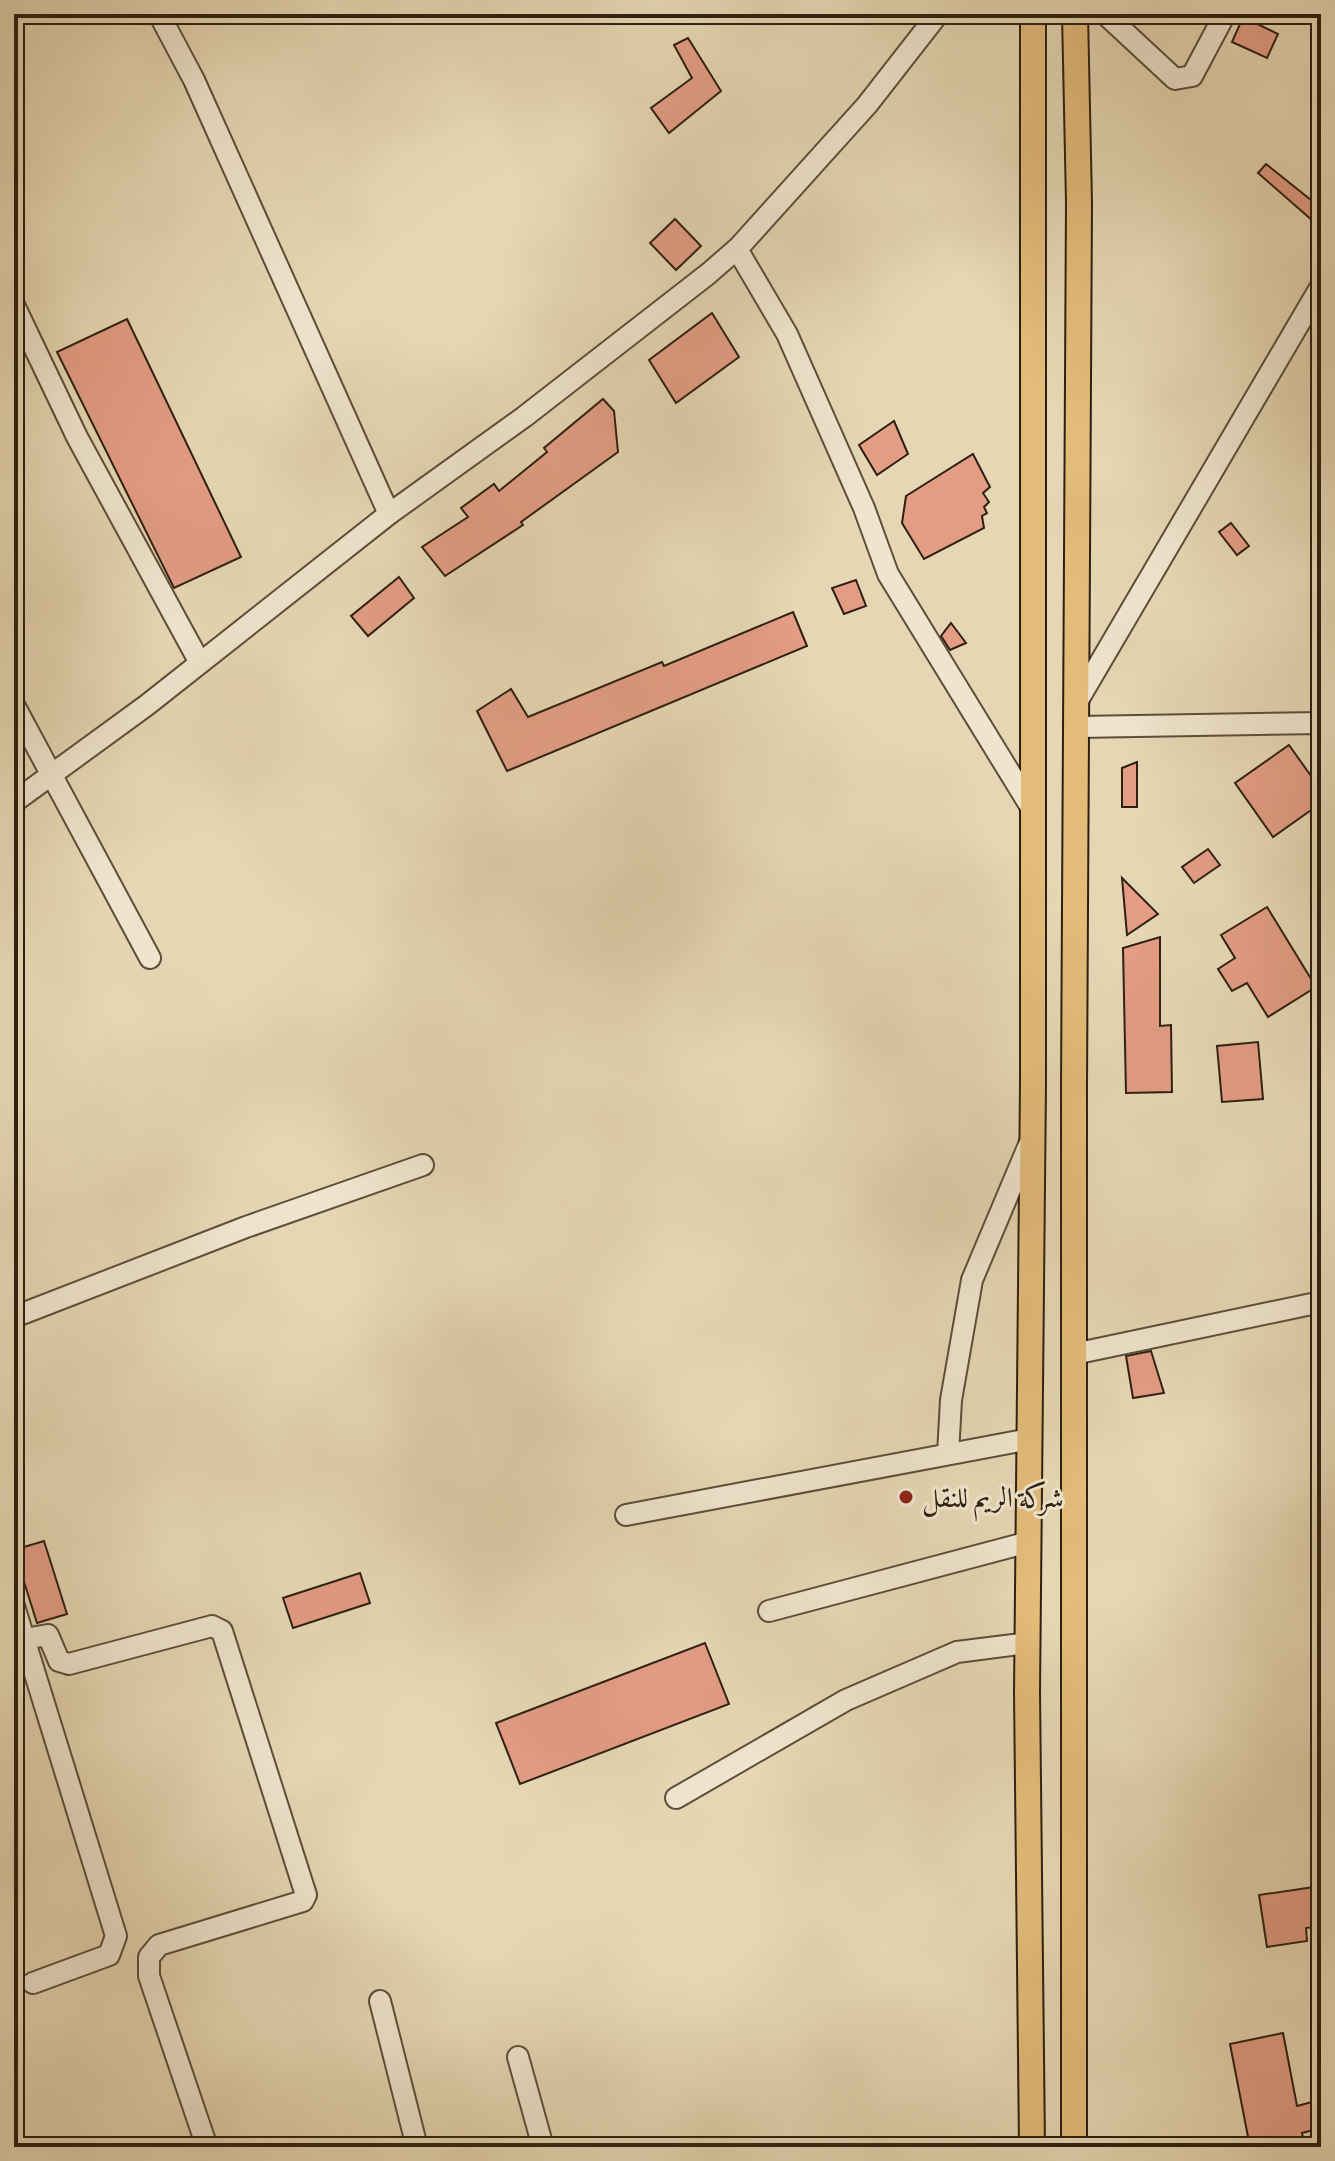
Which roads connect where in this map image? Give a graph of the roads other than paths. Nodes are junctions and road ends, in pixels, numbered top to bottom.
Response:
1 (159, 14) edge
2 (938, 14) edge
3 (1033, 14) edge
4 (1075, 14) edge
5 (1105, 14) edge
6 (1225, 14) edge
7 (737, 249) junction
8 (1321, 286) edge
9 (14, 305) edge
10 (389, 514) junction
11 (200, 663) junction
12 (1077, 702) junction
13 (14, 705) edge
14 (1321, 723) edge
15 (1077, 727) junction
16 (51, 773) junction
17 (14, 802) edge
18 (1032, 809) junction
19 (150, 958) dead end
20 (1033, 1084) junction
21 (1074, 1085) junction
22 (1033, 1136) junction
23 (423, 1165) dead end
24 (1321, 1302) edge
25 (14, 1317) edge
26 (1074, 1354) junction
27 (1030, 1439) junction
28 (948, 1454) junction
29 (626, 1515) dead end
30 (1029, 1542) junction
31 (14, 1606) edge
32 (769, 1611) dead end
33 (24, 1639) junction
34 (1028, 1643) junction
35 (676, 1798) dead end
36 (33, 1983) dead end
37 (380, 2001) dead end
38 (518, 2057) dead end
39 (207, 2147) edge
40 (417, 2147) edge
41 (543, 2147) edge
42 (1032, 2147) edge
43 (1074, 2147) edge

1 - 10 street
2 - 7 street
3 - 18 main road
4 - 12 main road
5 - 6 street
7 - 10 street
7 - 18 street
8 - 12 street
9 - 11 street
10 - 11 street
11 - 16 street
12 - 15 main road
13 - 16 street
14 - 15 street
15 - 21 main road
16 - 17 street
16 - 19 street
18 - 20 main road
20 - 21 main road
20 - 22 main road
21 - 26 main road
22 - 27 main road
22 - 28 street
23 - 25 street
24 - 26 street
26 - 43 main road
27 - 28 street
27 - 30 main road
28 - 29 street
30 - 32 street
30 - 34 main road
31 - 33 street
33 - 36 street
33 - 39 street
34 - 35 street
34 - 42 main road
37 - 40 street
38 - 41 street

